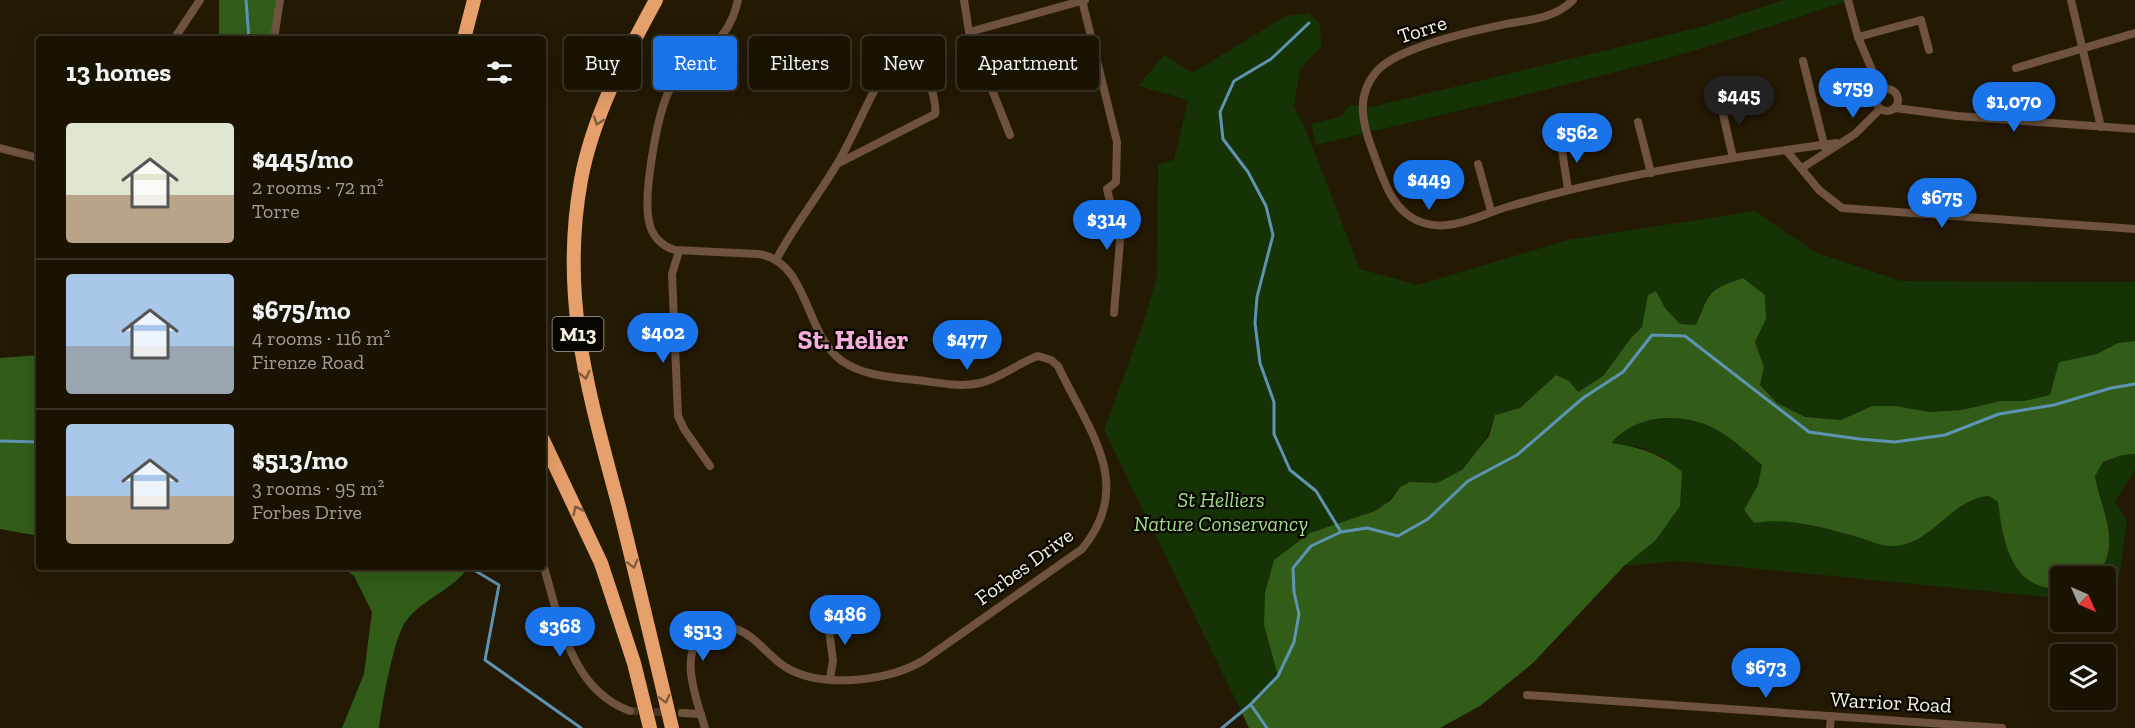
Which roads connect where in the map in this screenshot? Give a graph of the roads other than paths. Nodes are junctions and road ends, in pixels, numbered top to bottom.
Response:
1 (200, 0) edge
2 (280, 0) edge
3 (474, 0) edge
4 (656, 0) edge
5 (738, 0) edge
6 (964, 0) edge
7 (1083, 0) edge
8 (1573, 0) edge
9 (1848, 0) edge
10 (2071, 0) edge
11 (969, 32) junction
12 (2135, 33) edge
13 (176, 36) edge
14 (274, 36) edge
15 (465, 36) edge
16 (1858, 37) junction
17 (2083, 47) junction
18 (1929, 50) dead end
19 (1803, 61) dead end
20 (2016, 68) dead end
21 (1881, 91) junction
22 (1720, 102) dead end
23 (1895, 108) junction
24 (1880, 109) junction
25 (1638, 122) dead end
26 (2101, 127) junction
27 (2135, 129) edge
28 (1010, 135) dead end
29 (1561, 144) dead end
30 (0, 148) edge
31 (1825, 148) junction
32 (1786, 150) junction
33 (36, 157) edge
34 (1734, 158) junction
35 (837, 164) junction
36 (1478, 164) dead end
37 (1802, 168) junction
38 (1651, 173) junction
39 (1568, 189) junction
40 (1491, 212) junction
41 (2135, 229) edge
42 (679, 250) junction
43 (776, 260) junction
44 (1114, 313) dead end
45 (546, 446) edge
46 (710, 466) dead end
47 (545, 570) edge
48 (827, 615) dead end
49 (830, 678) junction
50 (1527, 695) dead end
51 (630, 711) tunnel mouth
52 (682, 713) tunnel mouth
53 (701, 714) junction
54 (1831, 717) junction
55 (650, 728) edge
56 (672, 728) edge
57 (705, 728) edge
58 (1830, 728) edge
59 (2002, 728) edge

1 - 13 street
2 - 14 street
3 - 15 highway
4 -> 56 highway, M13
5 - 42 street
6 - 11 street
7 - 11 street
7 - 44 street
8 - 40 street, Torre
9 - 16 street
10 - 17 street
11 - 28 street
12 - 17 street
16 - 18 street
16 - 21 street
17 - 20 street
17 - 26 street
19 - 31 street
21 - 23 street
21 - 24 street
22 - 34 street
23 - 24 street
23 - 26 street
24 - 31 street
25 - 38 street
26 - 27 street
29 - 39 street
30 - 33 street
31 - 32 street, Torre
31 - 37 street
32 - 34 street, Torre
32 - 37 street
34 - 38 street, Torre
35 - 35 street
35 - 43 street
36 - 40 street
37 - 41 street
38 - 39 street, Torre
39 - 40 street, Torre
42 - 43 street
42 - 46 street
43 - 49 street, Forbes Drive
55 -> 45 highway
47 - 51 street
48 - 49 street
49 - 53 street, Forbes Drive
50 - 54 street, Warrior Road
52 - 53 street
53 - 57 street, Forbes Drive
54 - 58 street
54 - 59 street, Warrior Road

